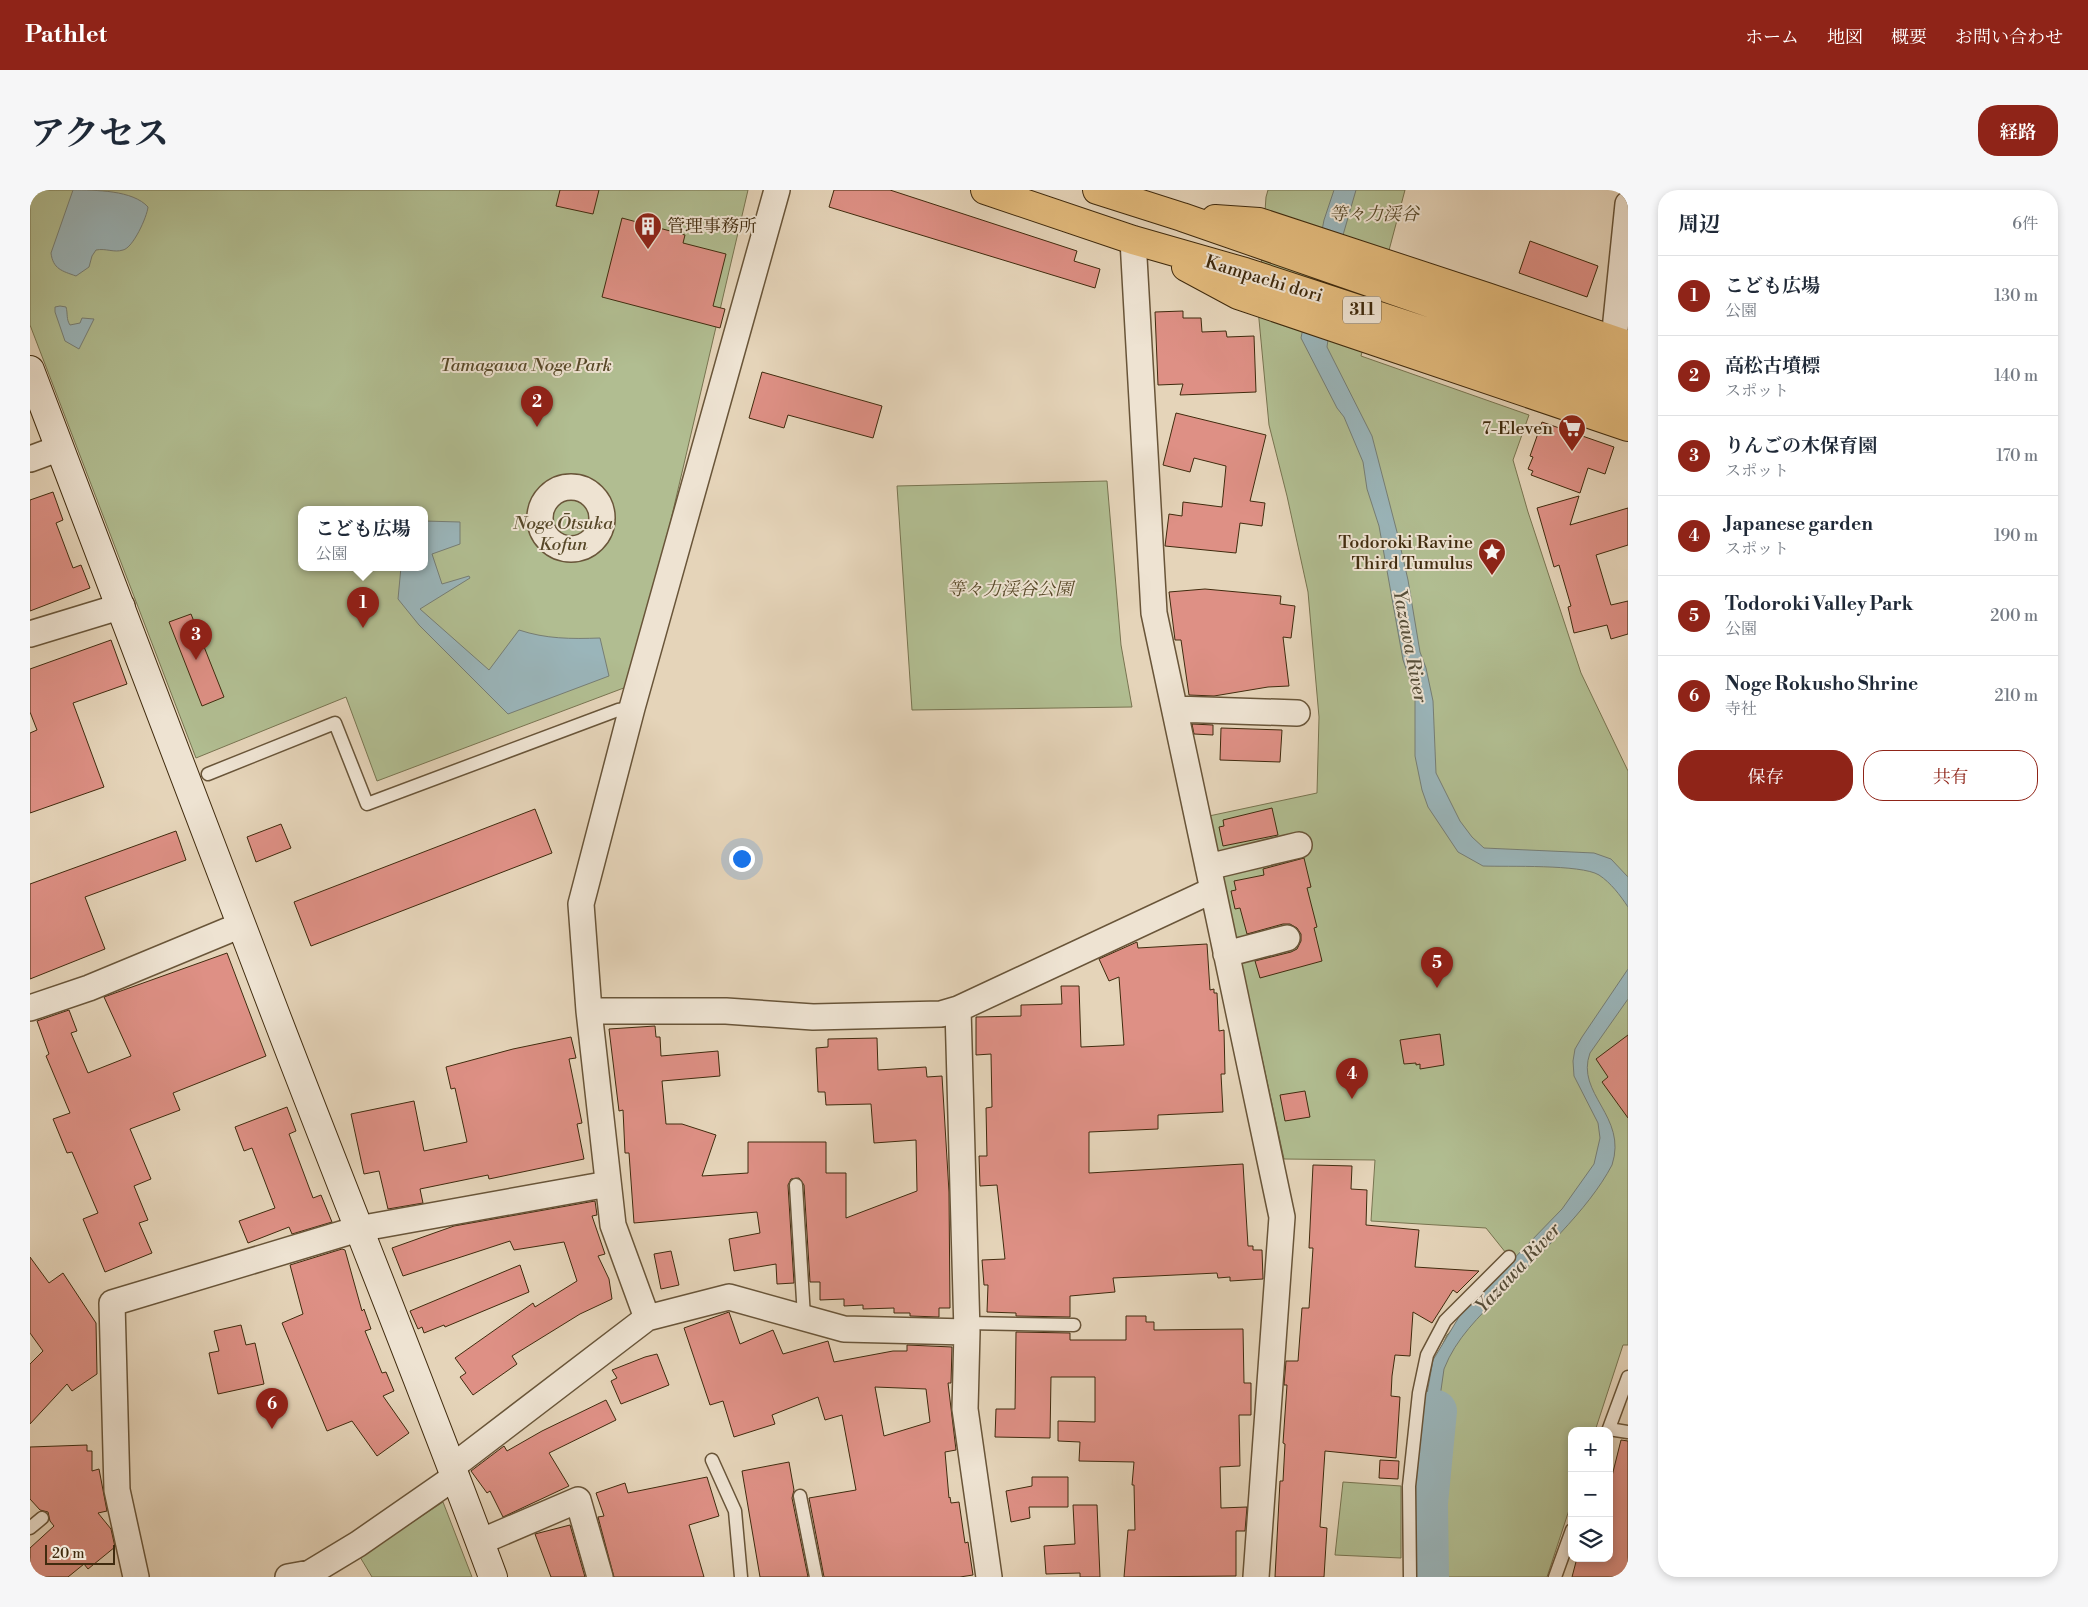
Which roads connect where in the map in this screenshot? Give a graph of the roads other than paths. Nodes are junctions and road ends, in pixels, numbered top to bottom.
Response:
1 (777, 190) edge
2 (985, 190) edge
3 (1097, 190) edge
4 (1140, 197) edge
5 (1628, 204) edge
6 (1628, 209) edge
7 (1133, 240) junction
8 (1242, 283) junction
9 (1484, 309) junction
10 (1621, 343) edge
11 (30, 370) edge
12 (1628, 372) edge
13 (1628, 400) edge
14 (1628, 427) edge
15 (60, 448) junction
16 (30, 459) edge
17 (122, 606) junction
18 (30, 634) edge
19 (632, 708) junction
20 (1174, 709) junction
21 (1297, 713) dead end
22 (208, 774) dead end
23 (1299, 845) dead end
24 (1210, 879) junction
25 (241, 924) junction
26 (1287, 938) dead end
27 (1226, 954) junction
28 (30, 1008) edge
29 (958, 1010) junction
30 (589, 1011) junction
31 (608, 1184) junction
32 (796, 1184) dead end
33 (358, 1229) junction
34 (1509, 1258) dead end
35 (804, 1317) junction
36 (647, 1318) junction
37 (1074, 1325) dead end
38 (967, 1328) junction
39 (1628, 1377) edge
40 (1610, 1427) edge
41 (1613, 1430) edge
42 (1628, 1432) edge
43 (712, 1460) dead end
44 (454, 1472) junction
45 (800, 1496) dead end
46 (42, 1518) dead end
47 (30, 1528) edge
48 (480, 1542) junction
49 (1568, 1542) edge
50 (136, 1577) edge
51 (288, 1577) edge
52 (493, 1577) edge
53 (600, 1577) edge
54 (742, 1577) edge
55 (816, 1577) edge
56 (989, 1577) edge
57 (1256, 1577) edge
58 (1410, 1577) edge
59 (1556, 1577) edge

1 - 19 street
2 - 7 main road, Kampachi dori / 311
3 - 4 main road, Kampachi dori / 311
4 - 9 main road, Kampachi dori / 311
5 - 6 street
6 - 10 street
7 - 8 main road, Kampachi dori / 311
7 - 20 street
8 - 13 main road, Kampachi dori / 311
8 - 14 main road
9 - 10 main road, 311
9 - 12 main road, Kampachi dori / 311
11 - 15 street
15 - 16 street
15 - 17 street
17 - 18 street
17 - 25 street
19 - 22 lane
19 - 30 street
20 - 21 street
20 - 24 street
23 - 24 street
24 - 27 street
24 - 29 street
25 - 28 street
25 - 33 street
26 - 27 street
27 - 57 street
29 - 30 street
29 - 38 street
30 - 31 street
31 - 33 street
31 - 36 street
32 - 35 lane
33 - 44 street
33 - 50 street
34 - 58 lane
35 - 36 street
35 - 38 street
36 - 44 street
37 - 38 lane
38 - 56 street
39 - 40 lane
41 - 42 lane
43 - 54 lane
44 - 48 street
44 - 51 street
45 - 55 lane
46 - 47 lane
48 - 52 street
48 - 53 street
49 - 59 lane

